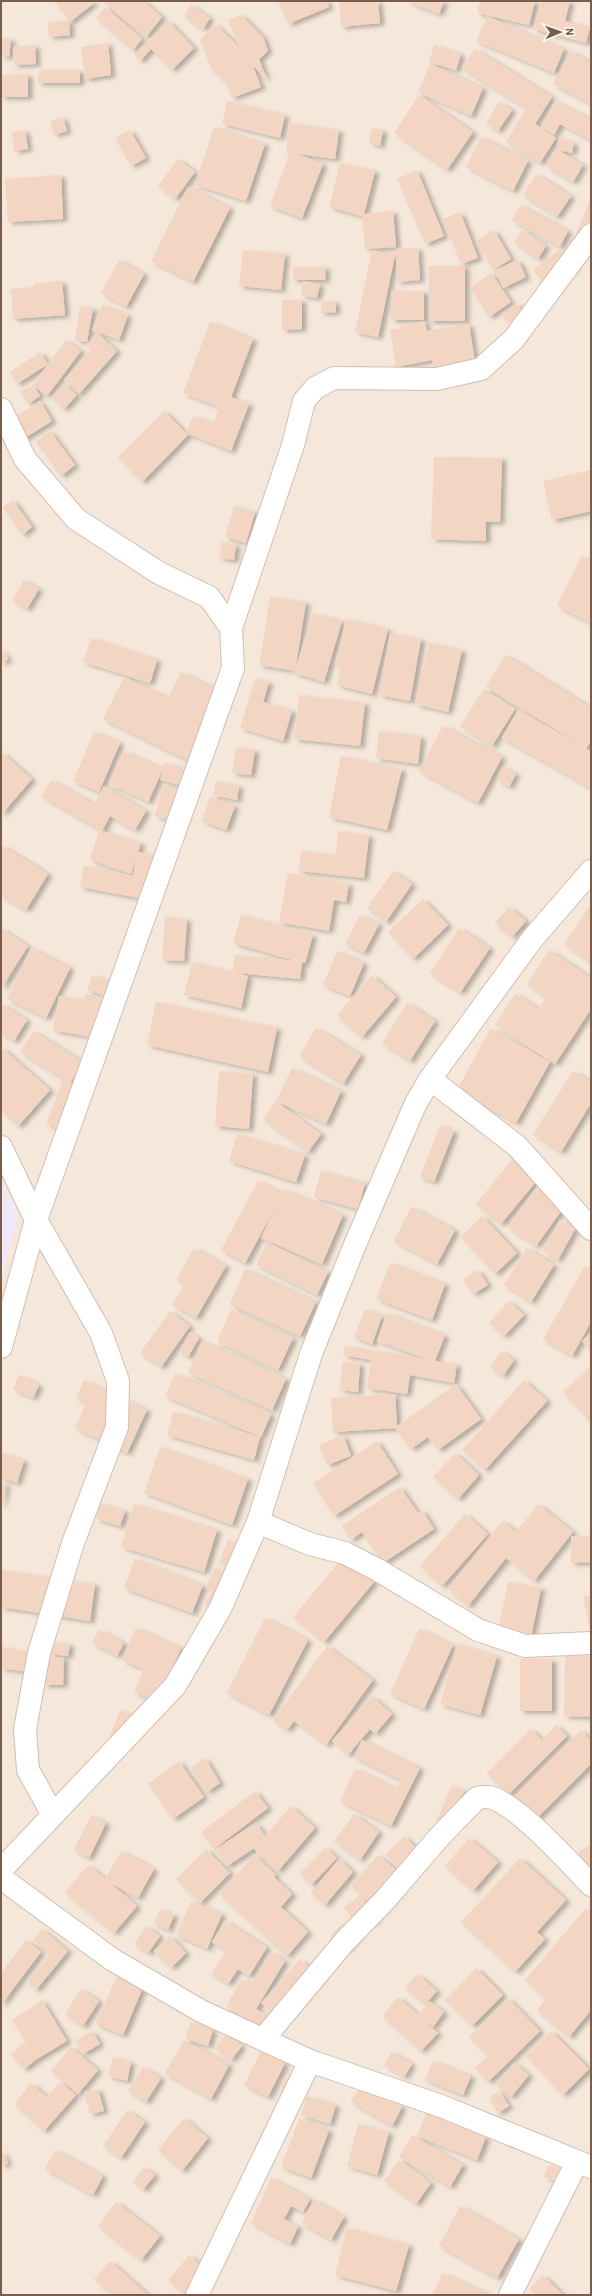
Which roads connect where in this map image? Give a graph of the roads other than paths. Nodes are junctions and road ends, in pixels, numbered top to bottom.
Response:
1 (591, 235) edge
2 (1, 409) edge
3 (231, 628) junction
4 (591, 871) edge
5 (430, 1079) junction
6 (1, 1147) edge
7 (36, 1220) junction
8 (591, 1229) edge
9 (1, 1347) edge
10 (258, 1522) junction
11 (591, 1643) edge
12 (53, 1815) junction
13 (1, 1870) edge
14 (1, 1878) edge
15 (591, 1885) edge
16 (264, 2038) junction
17 (310, 2061) junction
18 (584, 2165) edge
19 (513, 2293) edge
20 (197, 2295) edge

1 - 3 street
2 - 3 street
3 - 7 street
4 - 5 street
5 - 8 street
5 - 10 street
6 - 7 street
7 - 9 street
7 - 12 street
10 - 11 street
10 - 12 street
12 - 13 street
14 - 16 street
15 - 16 street
16 - 17 street
17 - 18 street
17 - 20 street
18 - 19 street

